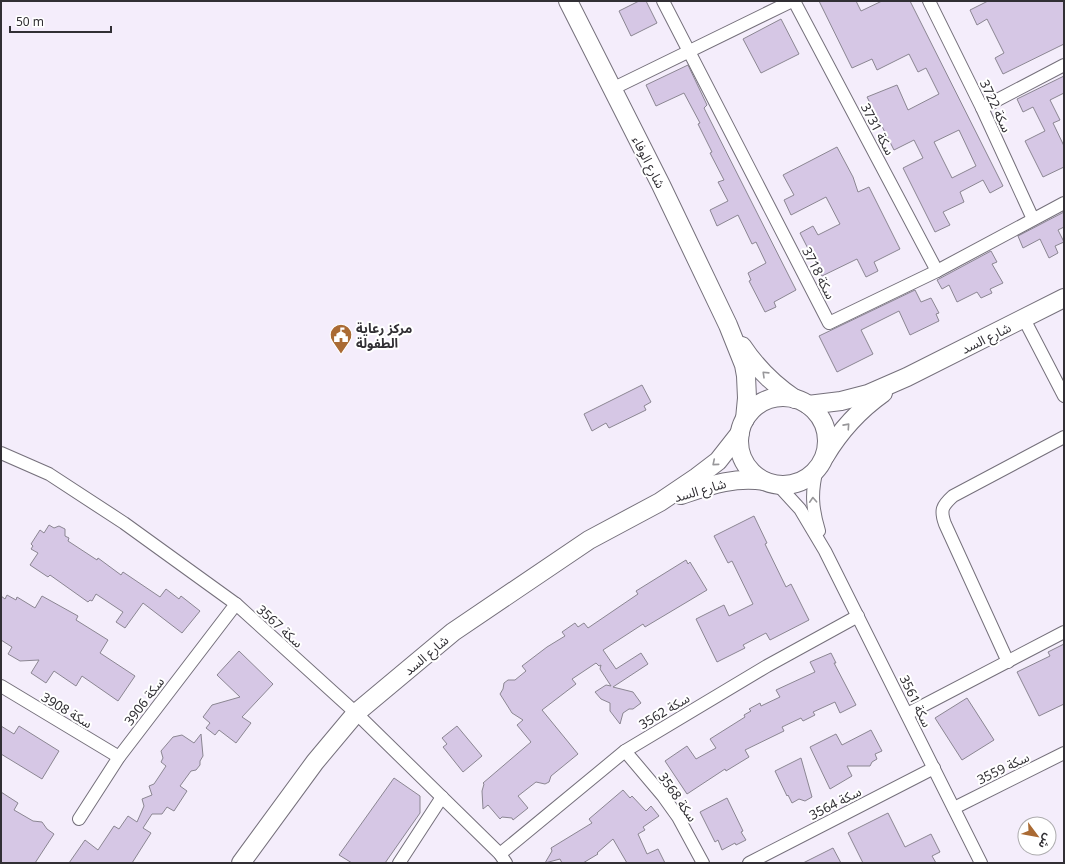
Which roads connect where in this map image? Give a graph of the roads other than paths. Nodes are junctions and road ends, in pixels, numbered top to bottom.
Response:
1 (568, 1) edge
2 (663, 1) edge
3 (793, 1) edge
4 (933, 2) edge
5 (688, 52) junction
6 (1064, 65) edge
7 (612, 89) junction
8 (982, 108) junction
9 (1064, 203) edge
10 (1034, 219) junction
11 (937, 271) junction
12 (1064, 298) edge
13 (1024, 319) junction
14 (728, 325) junction
15 (907, 377) junction
16 (1064, 396) edge
17 (802, 402) junction
18 (742, 426) junction
19 (1064, 437) edge
20 (1, 453) edge
21 (820, 463) junction
22 (771, 483) junction
23 (660, 502) junction
24 (825, 551) junction
25 (236, 604) junction
26 (858, 616) junction
27 (1064, 632) edge
28 (1008, 662) junction
29 (1, 686) edge
30 (356, 712) junction
31 (907, 714) junction
32 (625, 751) junction
33 (1064, 754) edge
34 (119, 757) junction
35 (934, 768) junction
36 (442, 797) junction
37 (954, 808) junction
38 (79, 819) dead end
39 (503, 858) edge
40 (241, 863) edge
41 (399, 863) edge
42 (703, 863) edge
43 (749, 863) edge
44 (981, 863) edge

1 - 7 street, شارع الوفاء
2 - 5 street, سكة 3718
3 - 5 street, سكة 3731
3 - 11 street, سكة 3731
4 - 8 street, سكة 3722
5 - 7 street, سكة 3731
5 - 11 street, سكة 3718
6 - 8 street
7 - 14 street, شارع الوفاء
8 - 10 street, سكة 3722
9 - 10 street, سكة 3718
10 - 11 street, سكة 3718
12 - 13 street, شارع السد
13 - 15 street, شارع السد
13 - 16 street
17 -> 14 street, شارع الوفاء
14 - 18 street, شارع الوفاء
15 - 17 street, شارع السد
21 -> 15 street, شارع السد
17 - 18 street
17 - 21 street
18 - 22 street
18 -> 23 street, شارع السد
19 - 28 street
20 - 25 street, سكة 3567
21 - 22 street
24 -> 21 street, سكة 3561
22 - 23 street, شارع السد
22 - 24 street, سكة 3561
23 - 30 street, شارع السد
24 - 26 street, سكة 3561
25 - 30 street, سكة 3567
25 - 34 street, سكة 3906
26 - 31 street, سكة 3561
26 - 32 street, سكة 3562
27 - 28 street
28 - 31 street
29 - 34 street, سكة 3908
30 - 36 street, سكة 3567
30 - 40 street, شارع السد
31 - 35 street, سكة 3561
32 - 39 street, سكة 3562
32 - 42 street, سكة 3568
33 - 37 street, سكة 3559
34 - 38 street, سكة 3906
35 - 37 street, سكة 3561
35 - 43 street, سكة 3564
36 - 39 street, سكة 3567
36 - 41 street
37 - 44 street, سكة 3561

